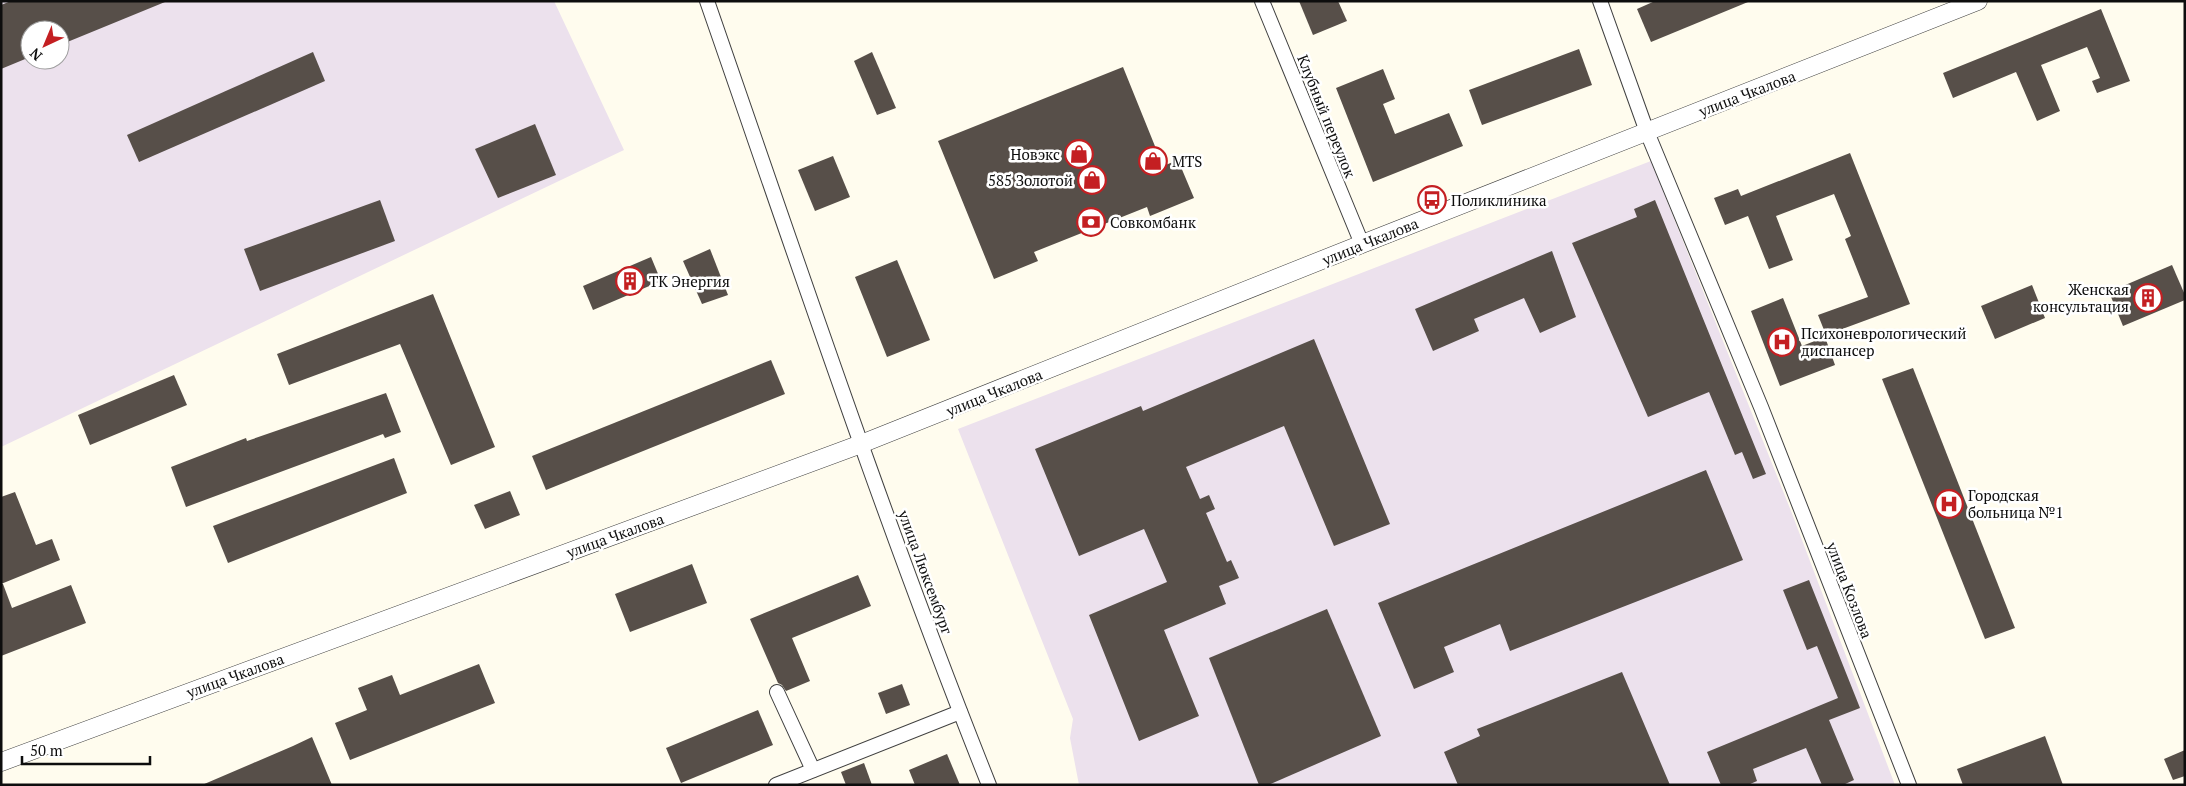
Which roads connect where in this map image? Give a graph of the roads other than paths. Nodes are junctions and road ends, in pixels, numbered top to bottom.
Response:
1 (707, 1) edge
2 (1262, 1) edge
3 (1600, 1) edge
4 (1978, 1) edge
5 (1647, 132) junction
6 (1362, 244) junction
7 (862, 444) junction
8 (776, 692) dead end
9 (960, 712) junction
10 (1, 762) edge
11 (813, 770) junction
12 (776, 785) edge
13 (989, 785) edge
14 (1908, 785) edge

1 - 7 street, улица Люксембург
2 - 6 street, Клубный переулок
3 - 5 street, улица Козлова
4 - 5 street, улица Чкалова
5 - 6 street, улица Чкалова
5 - 14 street, улица Козлова
6 - 7 street, улица Чкалова
7 - 9 street, улица Люксембург
7 - 10 street, улица Чкалова
8 - 11 street
9 - 11 street
9 - 13 street, улица Люксембург
11 - 12 street

